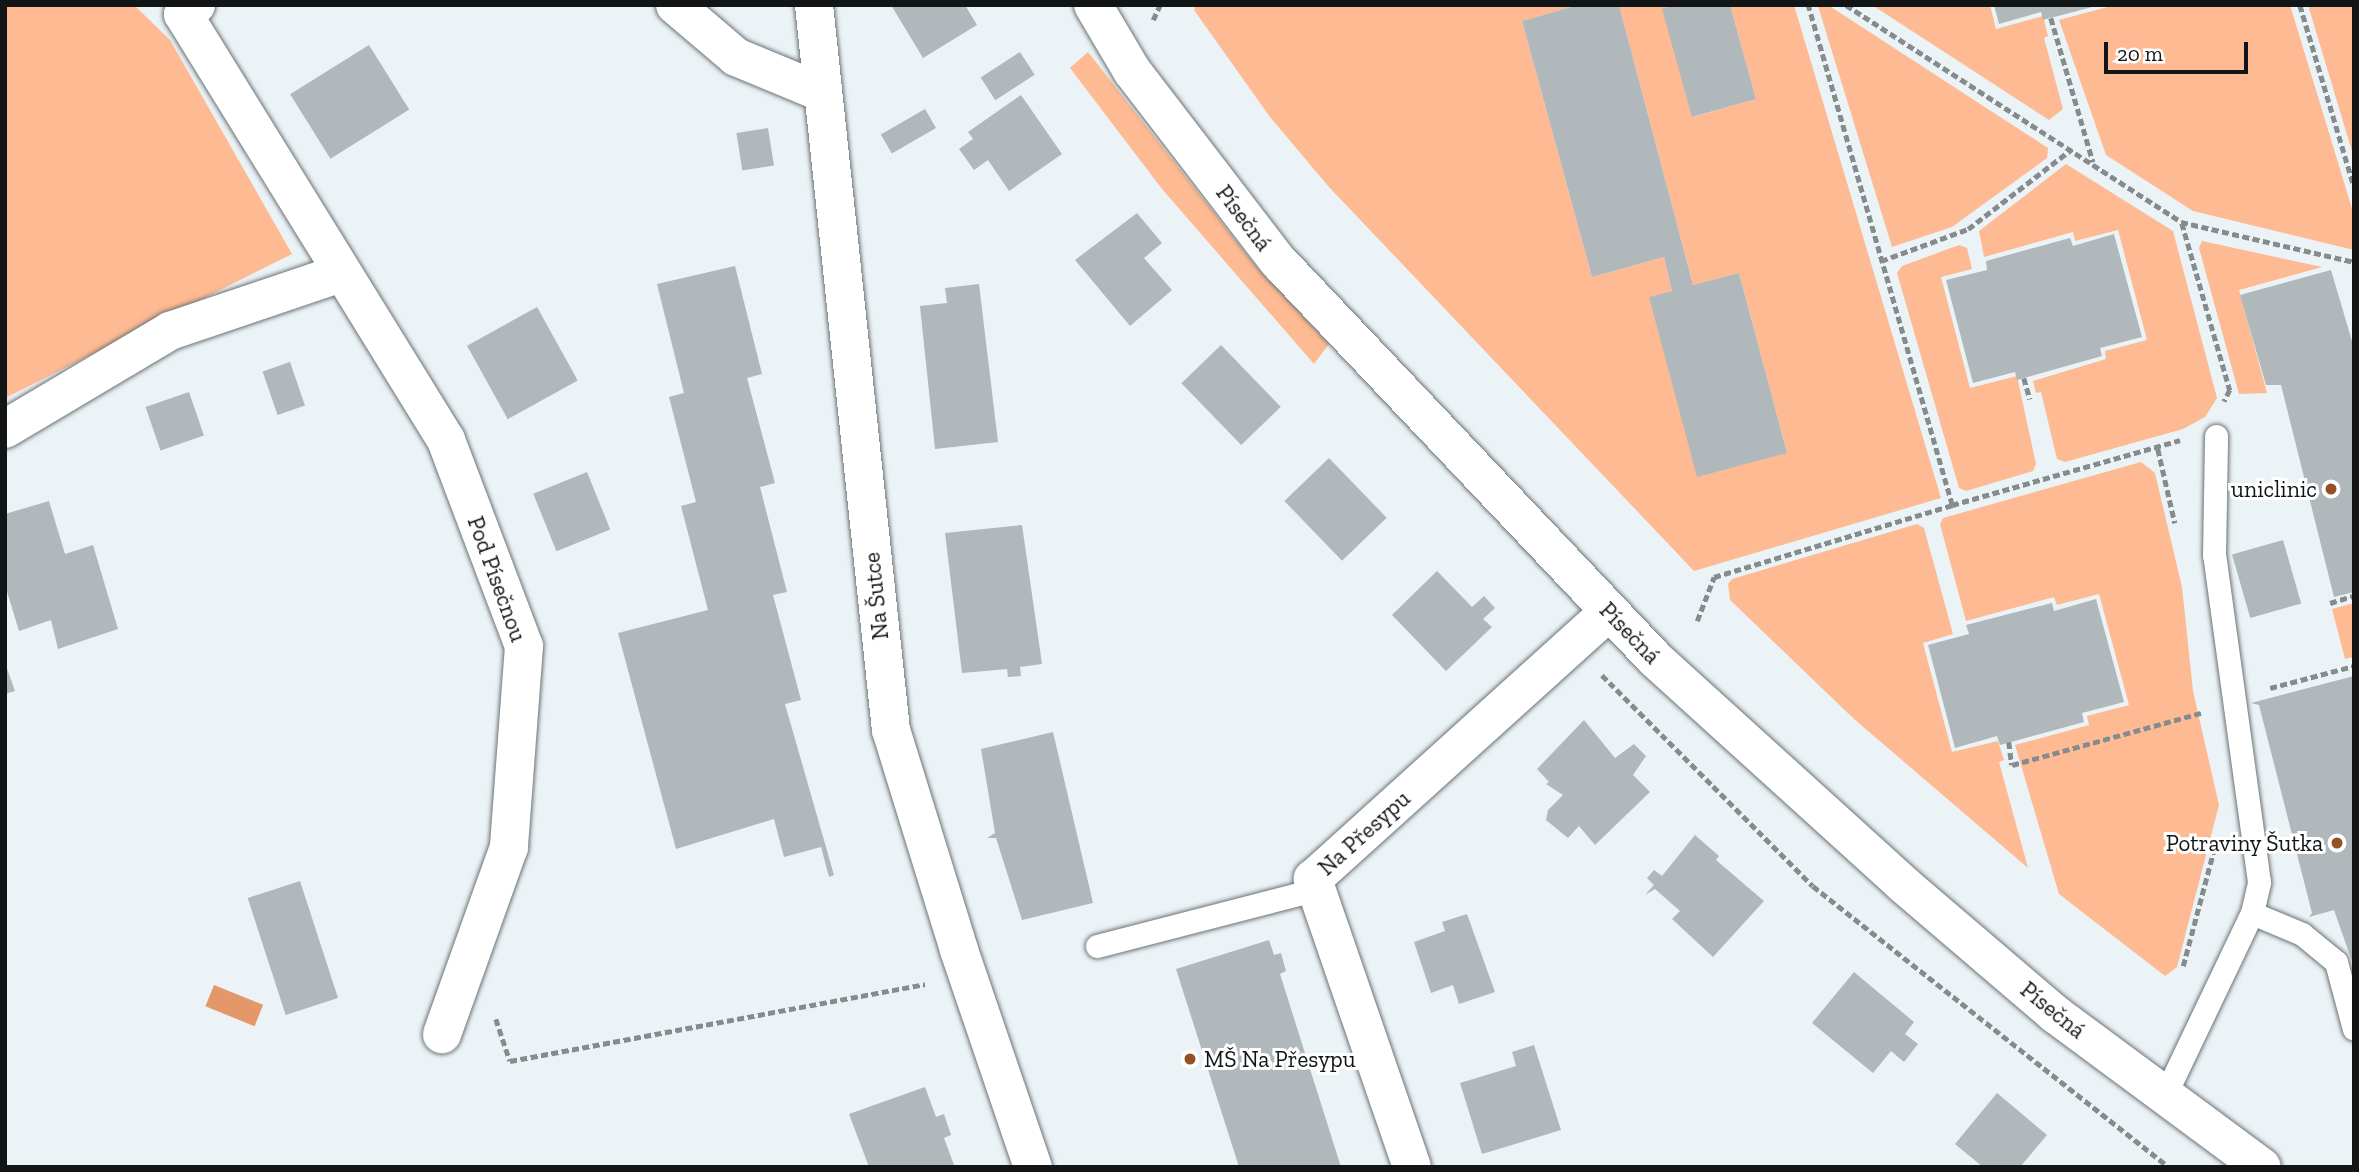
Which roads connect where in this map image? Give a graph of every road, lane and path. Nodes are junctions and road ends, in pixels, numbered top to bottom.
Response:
1 (674, 5) edge
2 (814, 5) edge
3 (1093, 5) edge
4 (1808, 5) edge
5 (1846, 5) edge
6 (2300, 5) edge
7 (182, 8) edge
8 (2051, 18) dead end
9 (822, 93) junction
10 (2072, 149) junction
11 (2094, 164) junction
12 (2354, 186) edge
13 (2181, 222) junction
14 (1881, 261) junction
15 (2354, 262) edge
16 (341, 273) junction
17 (2024, 378) dead end
18 (2030, 399) dead end
19 (2217, 426) joint
20 (5, 429) edge
21 (2193, 435) dead end
22 (2158, 449) junction
23 (1952, 505) junction
24 (2177, 529) dead end
25 (2353, 596) edge
26 (2330, 603) dead end
27 (1609, 612) junction
28 (1697, 621) dead end
29 (1591, 666) dead end
30 (2354, 666) edge
31 (2266, 690) dead end
32 (2209, 724) dead end
33 (2009, 742) dead end
34 (2217, 838) dead end
35 (1317, 889) junction
36 (2252, 913) junction
37 (1097, 946) dead end
38 (2182, 970) dead end
39 (923, 984) dead end
40 (496, 1020) dead end
41 (2354, 1029) edge
42 (442, 1034) dead end
43 (2165, 1095) junction
44 (1033, 1167) edge
45 (1412, 1167) edge
46 (2168, 1167) edge
47 (2262, 1167) edge

1 - 9 street
2 - 9 street, Na Šutce
3 - 27 street, Písečná
4 - 14 path
5 - 10 path
6 - 12 path
7 - 16 street, Pod Písečnou
8 - 11 path
9 - 44 street, Na Šutce
10 - 11 path
10 - 14 path
11 - 13 path
13 - 15 path
13 - 19 path
14 - 23 path
16 - 20 street
16 - 42 street, Pod Písečnou
17 - 18 path
19 - 36 lane
21 - 22 path
22 - 23 path
22 - 24 path
23 - 28 path
25 - 26 path
27 - 35 street, Na Přesypu
27 - 43 street, Písečná
29 - 46 path
30 - 31 path
32 - 33 path
34 - 38 path
35 - 37 lane
35 - 45 street, Na Přesypu
36 - 41 lane
36 - 43 lane
39 - 40 path
43 - 47 street, Písečná

